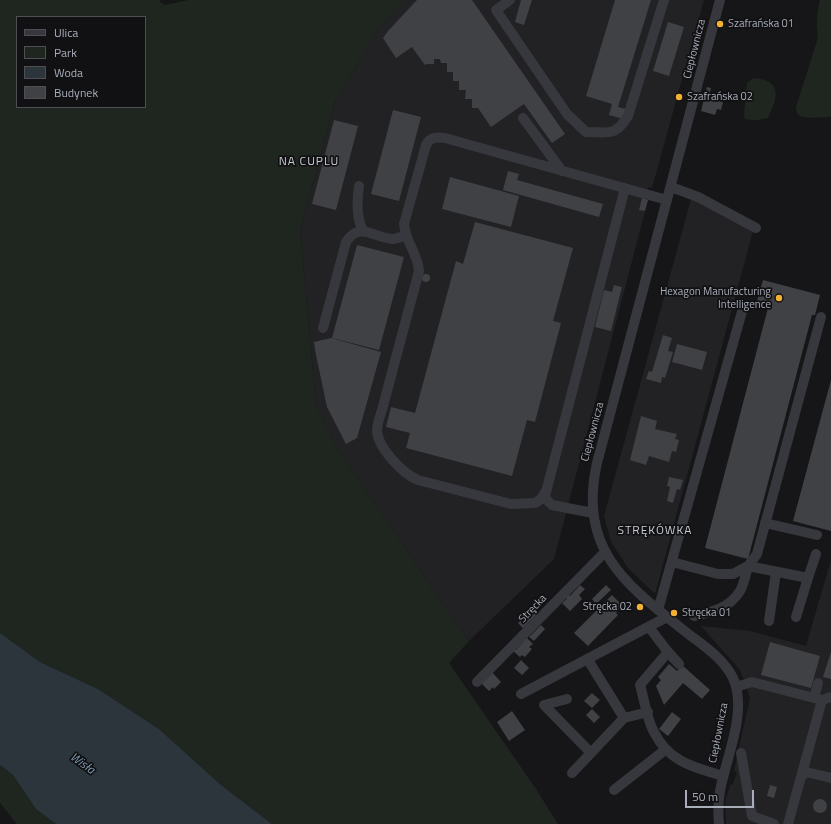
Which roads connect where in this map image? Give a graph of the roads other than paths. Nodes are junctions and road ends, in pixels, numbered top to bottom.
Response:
1 (510, 0) edge
2 (664, 0) edge
3 (716, 1) edge
4 (524, 118) dead end
5 (562, 171) junction
6 (359, 186) dead end
7 (671, 187) junction
8 (625, 188) junction
9 (667, 200) junction
10 (756, 228) dead end
11 (364, 231) junction
12 (406, 235) junction
13 (744, 308) dead end
14 (821, 317) dead end
15 (323, 328) dead end
16 (546, 491) junction
17 (529, 504) junction
18 (554, 506) junction
19 (593, 513) junction
20 (765, 523) junction
21 (817, 535) dead end
22 (605, 552) junction
23 (816, 554) dead end
24 (672, 562) junction
25 (748, 566) junction
26 (776, 572) junction
27 (808, 578) junction
28 (658, 610) junction
29 (694, 616) dead end
30 (667, 617) junction
31 (796, 617) dead end
32 (769, 621) dead end
33 (649, 627) junction
34 (668, 652) junction
35 (588, 660) junction
36 (678, 664) dead end
37 (477, 682) dead end
38 (818, 683) dead end
39 (736, 687) junction
40 (521, 694) dead end
41 (822, 698) edge
42 (567, 699) dead end
43 (648, 712) junction
44 (624, 718) junction
45 (665, 750) junction
46 (591, 753) junction
47 (741, 753) dead end
48 (572, 773) dead end
49 (723, 776) junction
50 (801, 777) junction
51 (831, 778) edge
52 (614, 790) dead end
53 (719, 824) edge
54 (774, 824) edge
55 (788, 824) edge

1 - 2 street
3 - 7 street, Ciepłownicza
4 - 5 street
5 - 8 street
5 - 12 street
6 - 11 street
7 - 9 street, Ciepłownicza
7 - 10 street
8 - 9 street
8 - 16 street
9 - 19 street, Ciepłownicza
11 - 12 street
11 - 15 street
12 - 17 street
13 - 24 street
14 - 20 street
16 - 17 street
16 - 18 street
17 - 18 street
18 - 19 street
19 - 22 street, Ciepłownicza
20 - 21 street
20 - 25 street
22 - 28 street, Ciepłownicza
22 - 37 street, Stręcka
23 - 27 street
24 - 25 street
24 - 28 street
25 - 26 street
25 - 29 street
26 - 27 street
26 - 32 street
27 - 31 street
28 - 30 street, Ciepłownicza
30 - 33 street
30 - 39 street, Ciepłownicza
33 - 34 street
33 - 35 street
34 - 36 street
34 - 43 street
35 - 40 street
35 - 44 street
38 - 41 street
39 - 41 street
39 - 49 street, Ciepłownicza
41 - 50 street
42 - 46 street
43 - 44 street
43 - 45 street
44 - 46 street
45 - 49 street
45 - 52 street
46 - 48 street
47 - 54 street
49 - 53 street, Ciepłownicza
50 - 51 street
50 - 55 street

